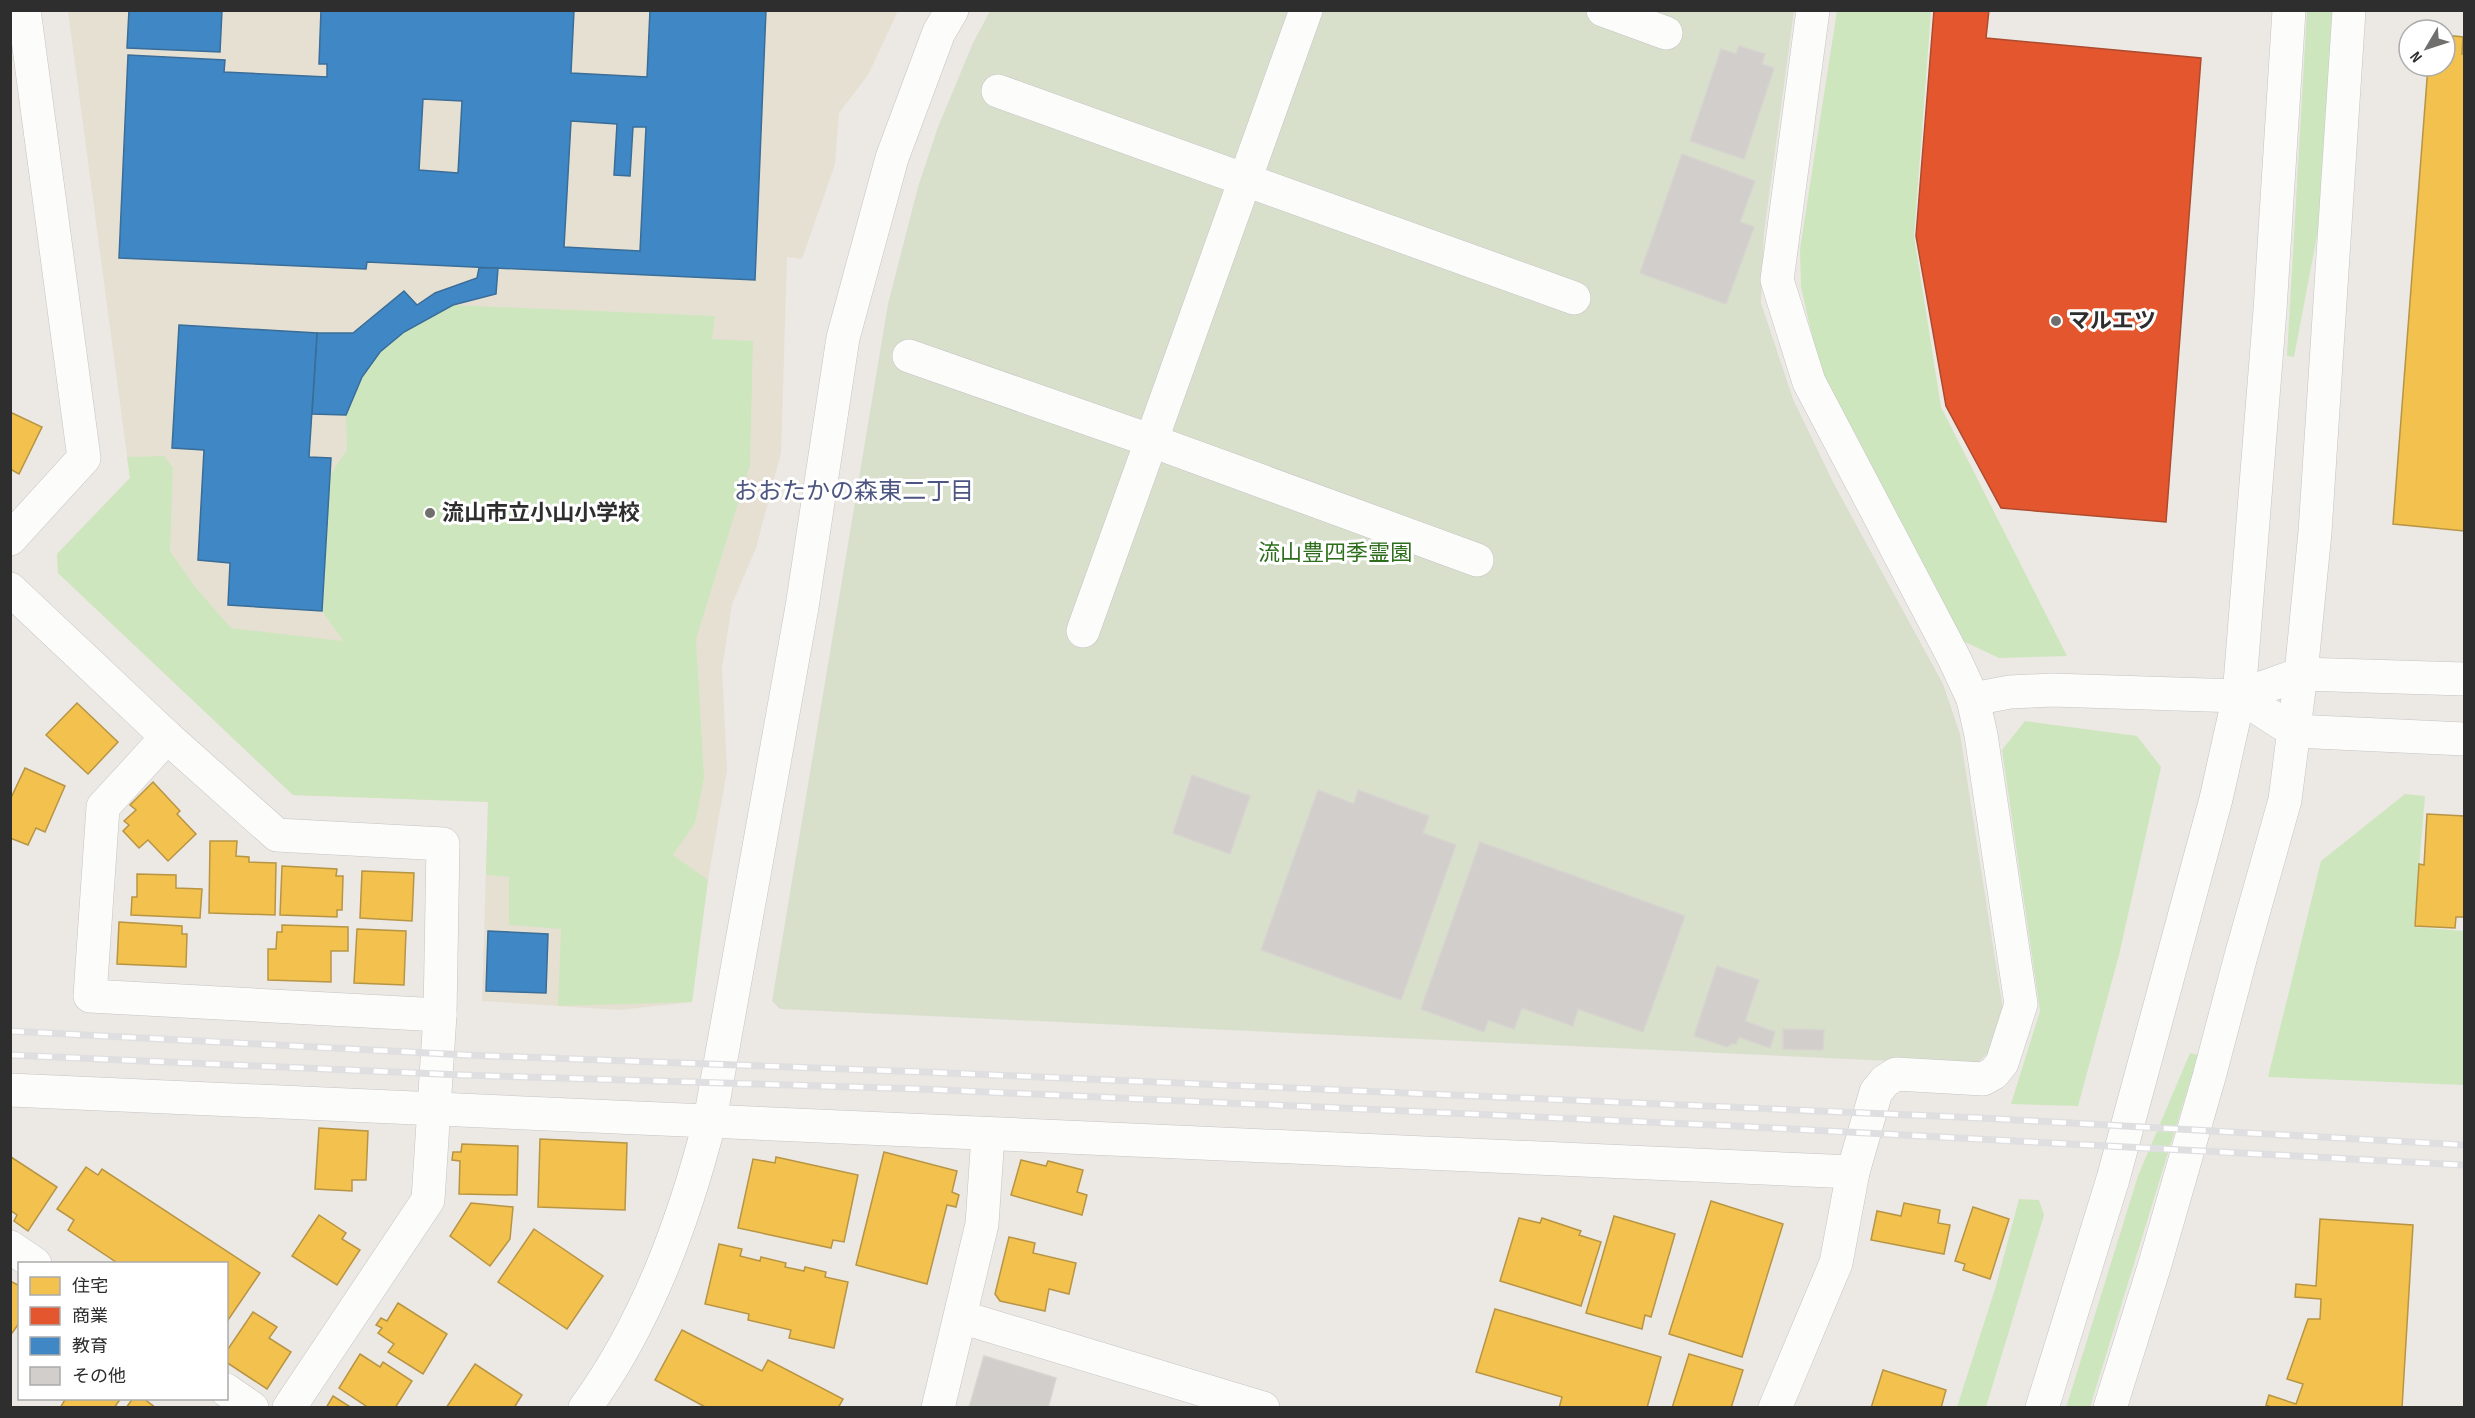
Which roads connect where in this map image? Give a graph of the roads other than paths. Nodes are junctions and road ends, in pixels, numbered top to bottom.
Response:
1 (24, 10) edge
2 (952, 10) edge
3 (1306, 10) edge
4 (1603, 10) edge
5 (1813, 10) edge
6 (2289, 10) edge
7 (2349, 10) edge
8 (1666, 33) dead end
9 (19, 46) edge
10 (998, 91) dead end
11 (1245, 179) junction
12 (1574, 298) dead end
13 (909, 356) dead end
14 (1152, 441) junction
15 (10, 539) edge
16 (1477, 560) dead end
17 (10, 589) edge
18 (1083, 631) dead end
19 (2301, 674) junction
20 (2464, 679) edge
21 (2239, 696) junction
22 (1973, 699) junction
23 (2294, 731) junction
24 (167, 737) junction
25 (2464, 739) edge
26 (440, 1015) junction
27 (10, 1090) edge
28 (433, 1108) junction
29 (710, 1120) junction
30 (988, 1135) junction
31 (1853, 1172) junction
32 (10, 1247) edge
33 (33, 1262) edge
34 (961, 1317) junction
35 (228, 1391) edge
36 (252, 1407) edge
37 (289, 1407) edge
38 (585, 1407) edge
39 (938, 1407) edge
40 (1263, 1407) edge
41 (1775, 1407) edge
42 (2042, 1407) edge
43 (2110, 1407) edge

1 - 9 street
2 - 29 street
3 - 11 street
4 - 8 street
5 - 22 street
6 - 21 street
7 - 19 street
9 - 15 street
10 - 11 street
11 - 12 street
11 - 14 street
13 - 14 street
14 - 16 street
14 - 18 street
17 - 24 street
19 - 20 street
19 - 21 street
19 - 23 street
21 - 22 street
21 - 23 street
21 - 42 street
22 - 31 street
23 - 25 street
23 - 43 street
24 - 26 street
24 - 26 street
26 - 28 street
27 - 28 street
28 - 29 street
28 - 37 street
29 - 30 street
29 - 38 street
30 - 31 street
30 - 34 street
31 - 41 street
32 - 33 street
34 - 39 street
34 - 40 street
35 - 36 street

